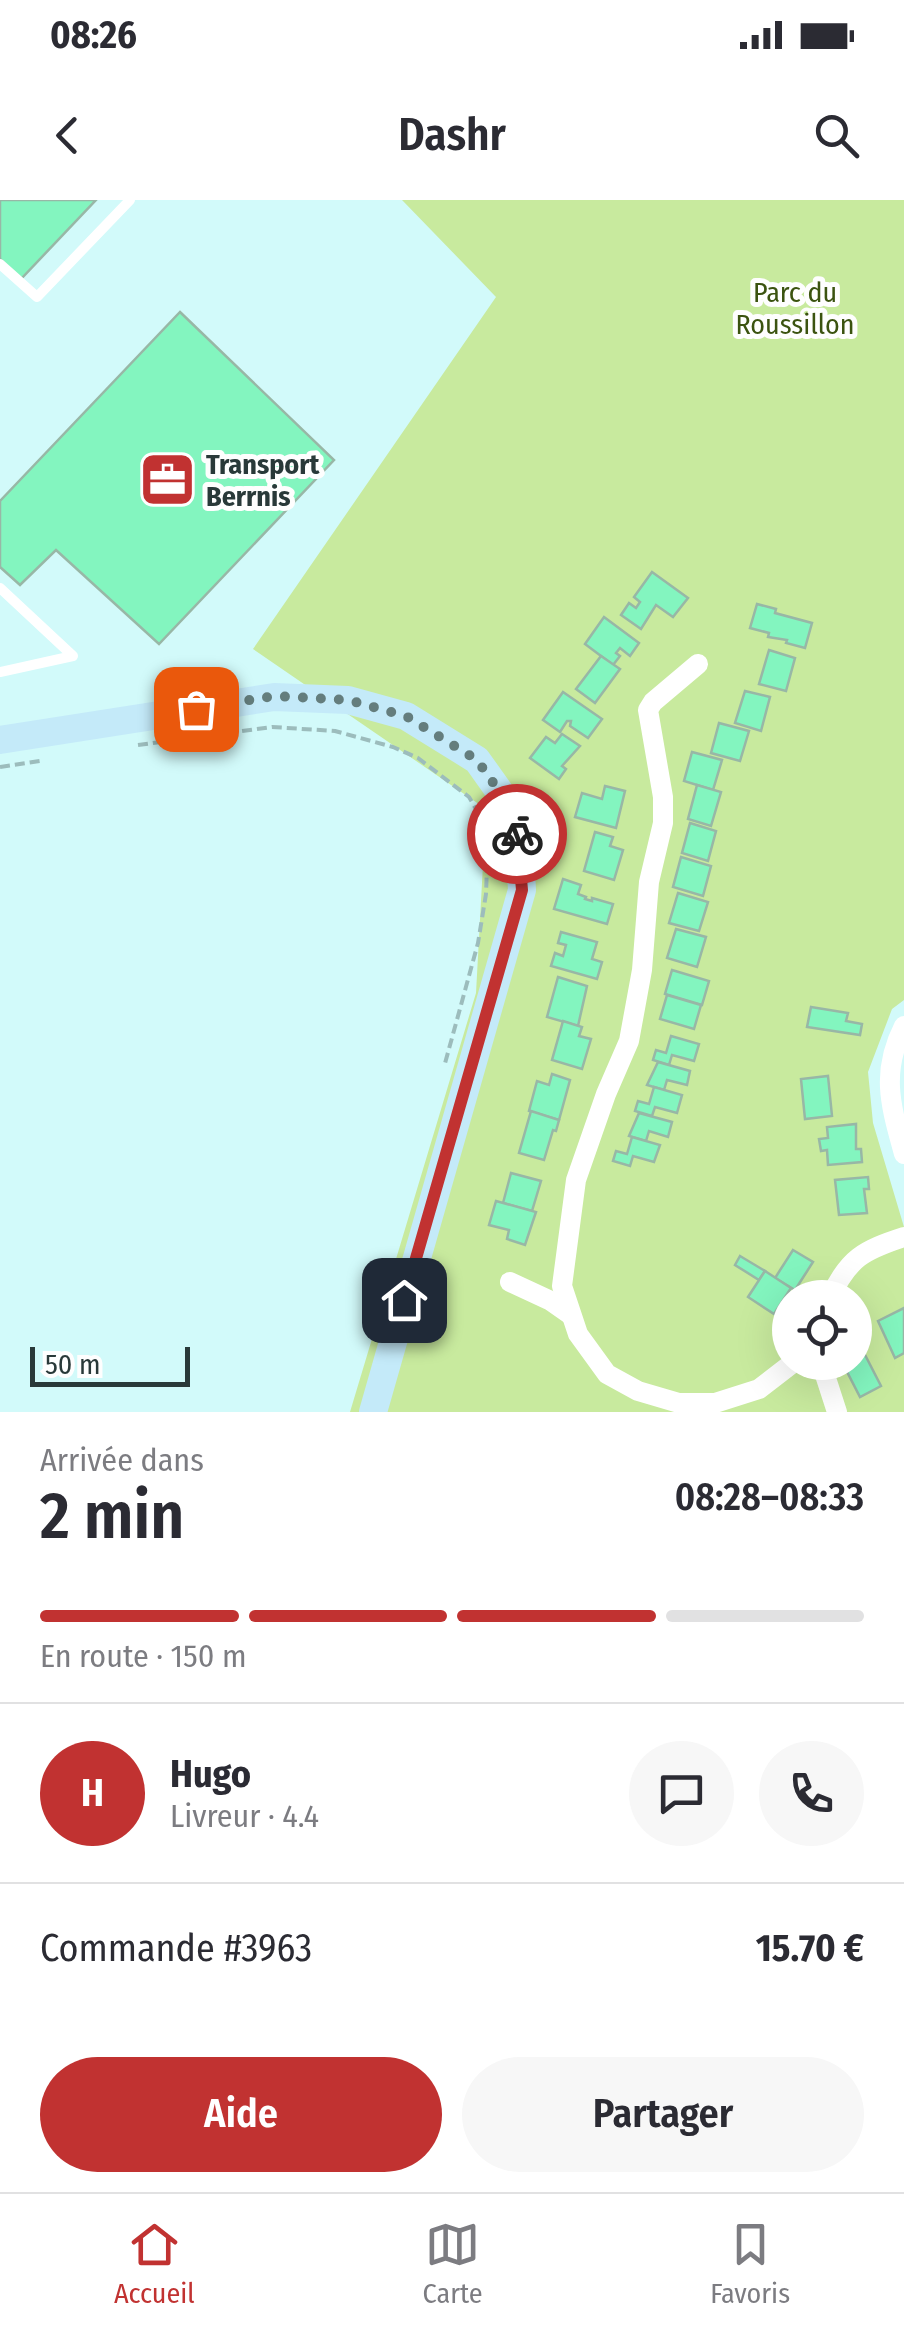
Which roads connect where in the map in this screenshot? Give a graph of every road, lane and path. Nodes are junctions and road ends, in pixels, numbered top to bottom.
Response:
1 (130, 200) edge
2 (0, 264) edge
3 (0, 588) edge
4 (698, 664) dead end
5 (0, 672) edge
6 (0, 740) edge
7 (126, 747) dead end
8 (51, 758) dead end
9 (0, 767) edge
10 (904, 1026) edge
11 (444, 1067) dead end
12 (904, 1154) edge
13 (904, 1238) edge
14 (838, 1280) edge
15 (510, 1282) dead end
16 (572, 1315) junction
17 (772, 1379) edge
18 (827, 1380) edge
19 (678, 1408) edge
20 (372, 1412) edge
21 (837, 1412) edge

1 - 2 lane
3 - 5 lane
4 - 16 street
6 - 20 main road
7 - 11 path
8 - 9 path
10 - 12 street
13 - 14 street
15 - 16 street
16 - 19 street
17 - 19 street
18 - 21 street

